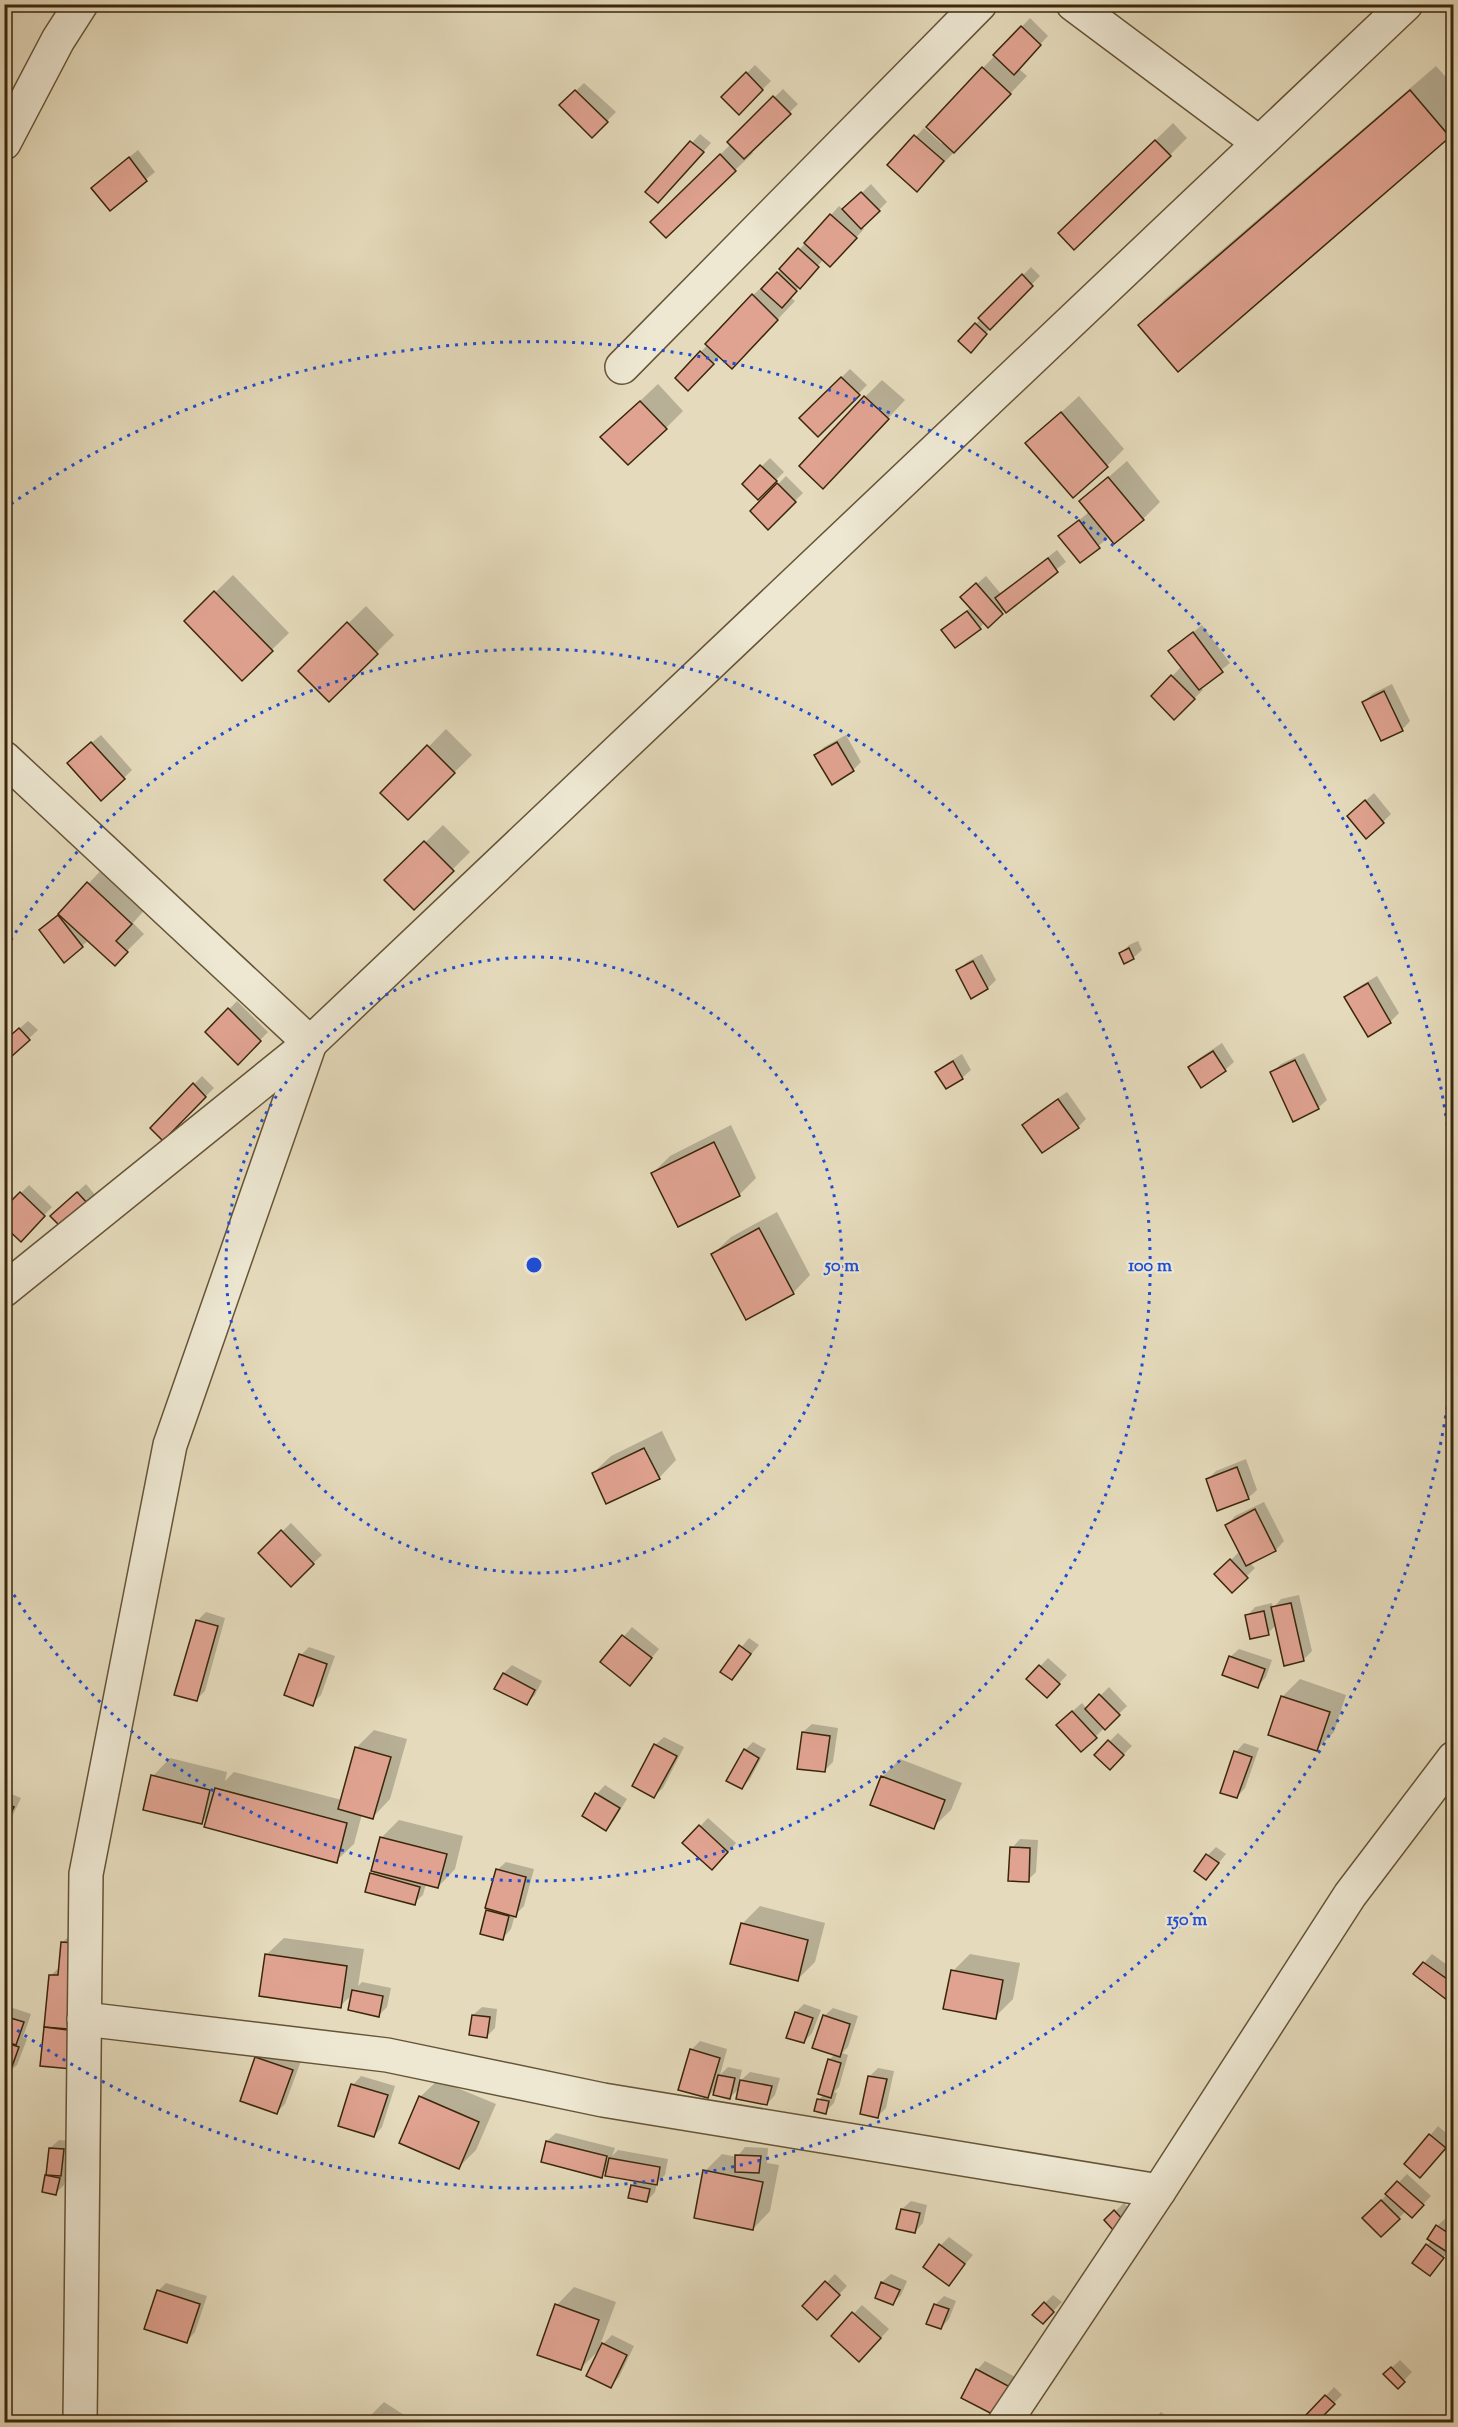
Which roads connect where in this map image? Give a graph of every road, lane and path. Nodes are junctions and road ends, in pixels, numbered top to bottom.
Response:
1 (81, 4) edge
2 (980, 4) edge
3 (1073, 4) edge
4 (1406, 4) edge
5 (4, 143) edge
6 (1259, 143) junction
7 (622, 367) dead end
8 (4, 758) edge
9 (310, 1043) junction
10 (4, 1290) edge
11 (1454, 1758) edge
12 (84, 2019) junction
13 (1159, 2191) junction
14 (81, 2422) edge
15 (1005, 2422) edge

1 - 5 street
2 - 7 street
3 - 6 street
4 - 6 street
6 - 9 street
8 - 9 street
9 - 10 street
9 - 12 street
11 - 13 street
12 - 13 street
12 - 14 street
13 - 15 street

